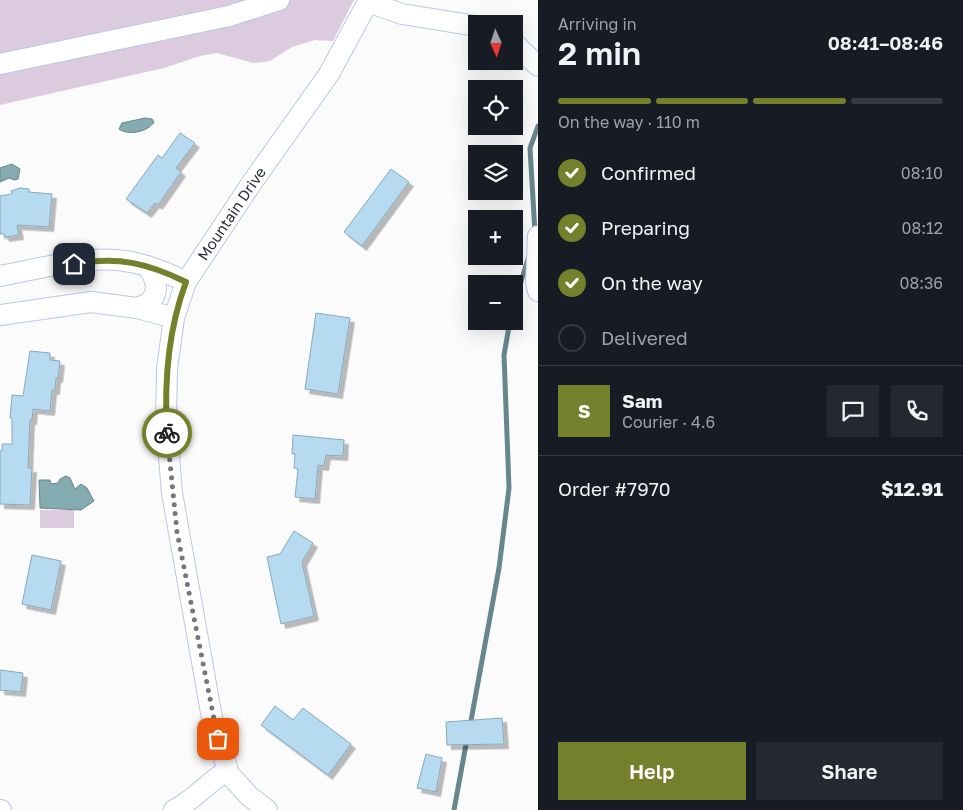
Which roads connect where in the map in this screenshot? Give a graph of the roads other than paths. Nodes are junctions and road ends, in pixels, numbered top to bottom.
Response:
1 (279, 0) edge
2 (369, 1) edge
3 (468, 25) edge
4 (523, 52) edge
5 (0, 64) edge
6 (538, 66) edge
7 (538, 236) edge
8 (148, 266) junction
9 (0, 276) edge
10 (186, 282) junction
11 (538, 291) edge
12 (137, 308) junction
13 (0, 315) edge
14 (174, 318) junction
15 (227, 770) junction
16 (191, 804) edge
17 (174, 810) edge
18 (267, 810) edge

1 - 5 street
2 - 3 street
2 - 10 street, Mountain Drive
4 - 6 street
7 - 11 street
8 - 9 street
8 - 10 street
8 - 12 street
10 - 14 street, Mountain Drive
12 - 13 street
12 - 14 street
14 - 15 street, Mountain Drive
15 - 16 street
15 - 18 street
16 - 17 street

